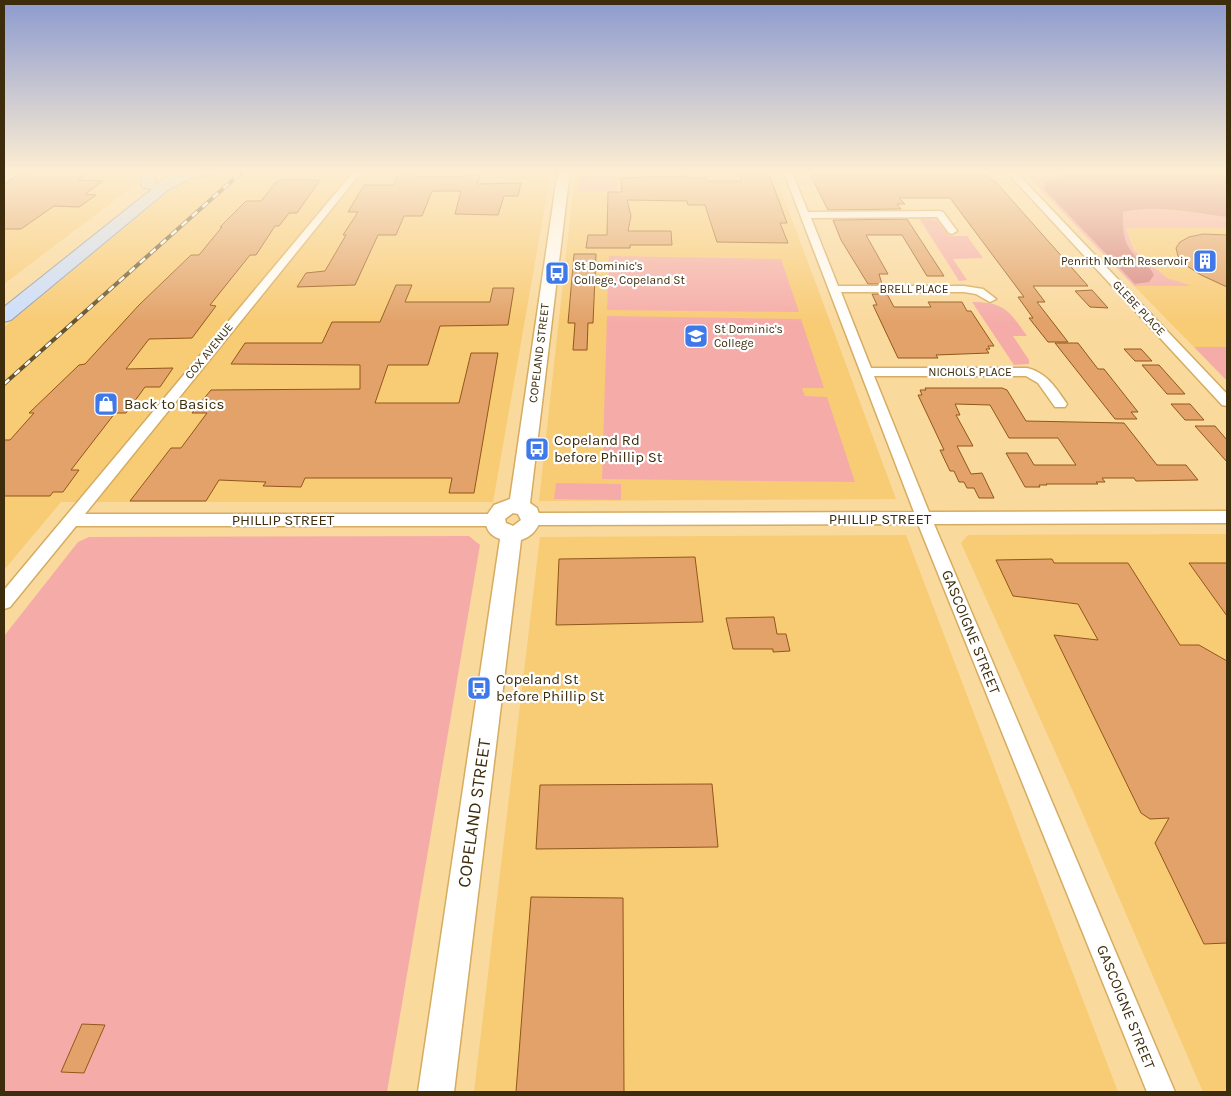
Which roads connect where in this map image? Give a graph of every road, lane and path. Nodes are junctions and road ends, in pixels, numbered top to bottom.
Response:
1 (100, 221) edge
2 (107, 221) edge
3 (317, 221) edge
4 (557, 221) edge
5 (808, 221) edge
6 (945, 221) edge
7 (1057, 221) edge
8 (952, 231) dead end
9 (834, 289) junction
10 (4, 297) edge
11 (990, 299) dead end
12 (4, 316) edge
13 (866, 372) junction
14 (1227, 402) edge
15 (1060, 404) dead end
16 (1227, 517) edge
17 (924, 518) junction
18 (71, 520) junction
19 (514, 520) junction
20 (4, 602) edge
21 (436, 1092) edge
22 (1162, 1092) edge

1 - 10 highway
2 - 12 highway
3 - 18 street, COX AVENUE
4 - 19 street, COPELAND STREET
5 - 9 street, GASCOIGNE STREET
6 - 8 street
7 - 14 street, GLEBE PLACE
9 - 11 street, BRELL PLACE
9 - 13 street, GASCOIGNE STREET
13 - 15 street, NICHOLS PLACE
13 - 17 street, GASCOIGNE STREET
16 - 17 street, PHILLIP STREET
17 - 19 street, PHILLIP STREET
17 - 22 street, GASCOIGNE STREET
18 - 19 street, PHILLIP STREET
18 - 20 street, COX AVENUE
19 - 21 street, COPELAND STREET

